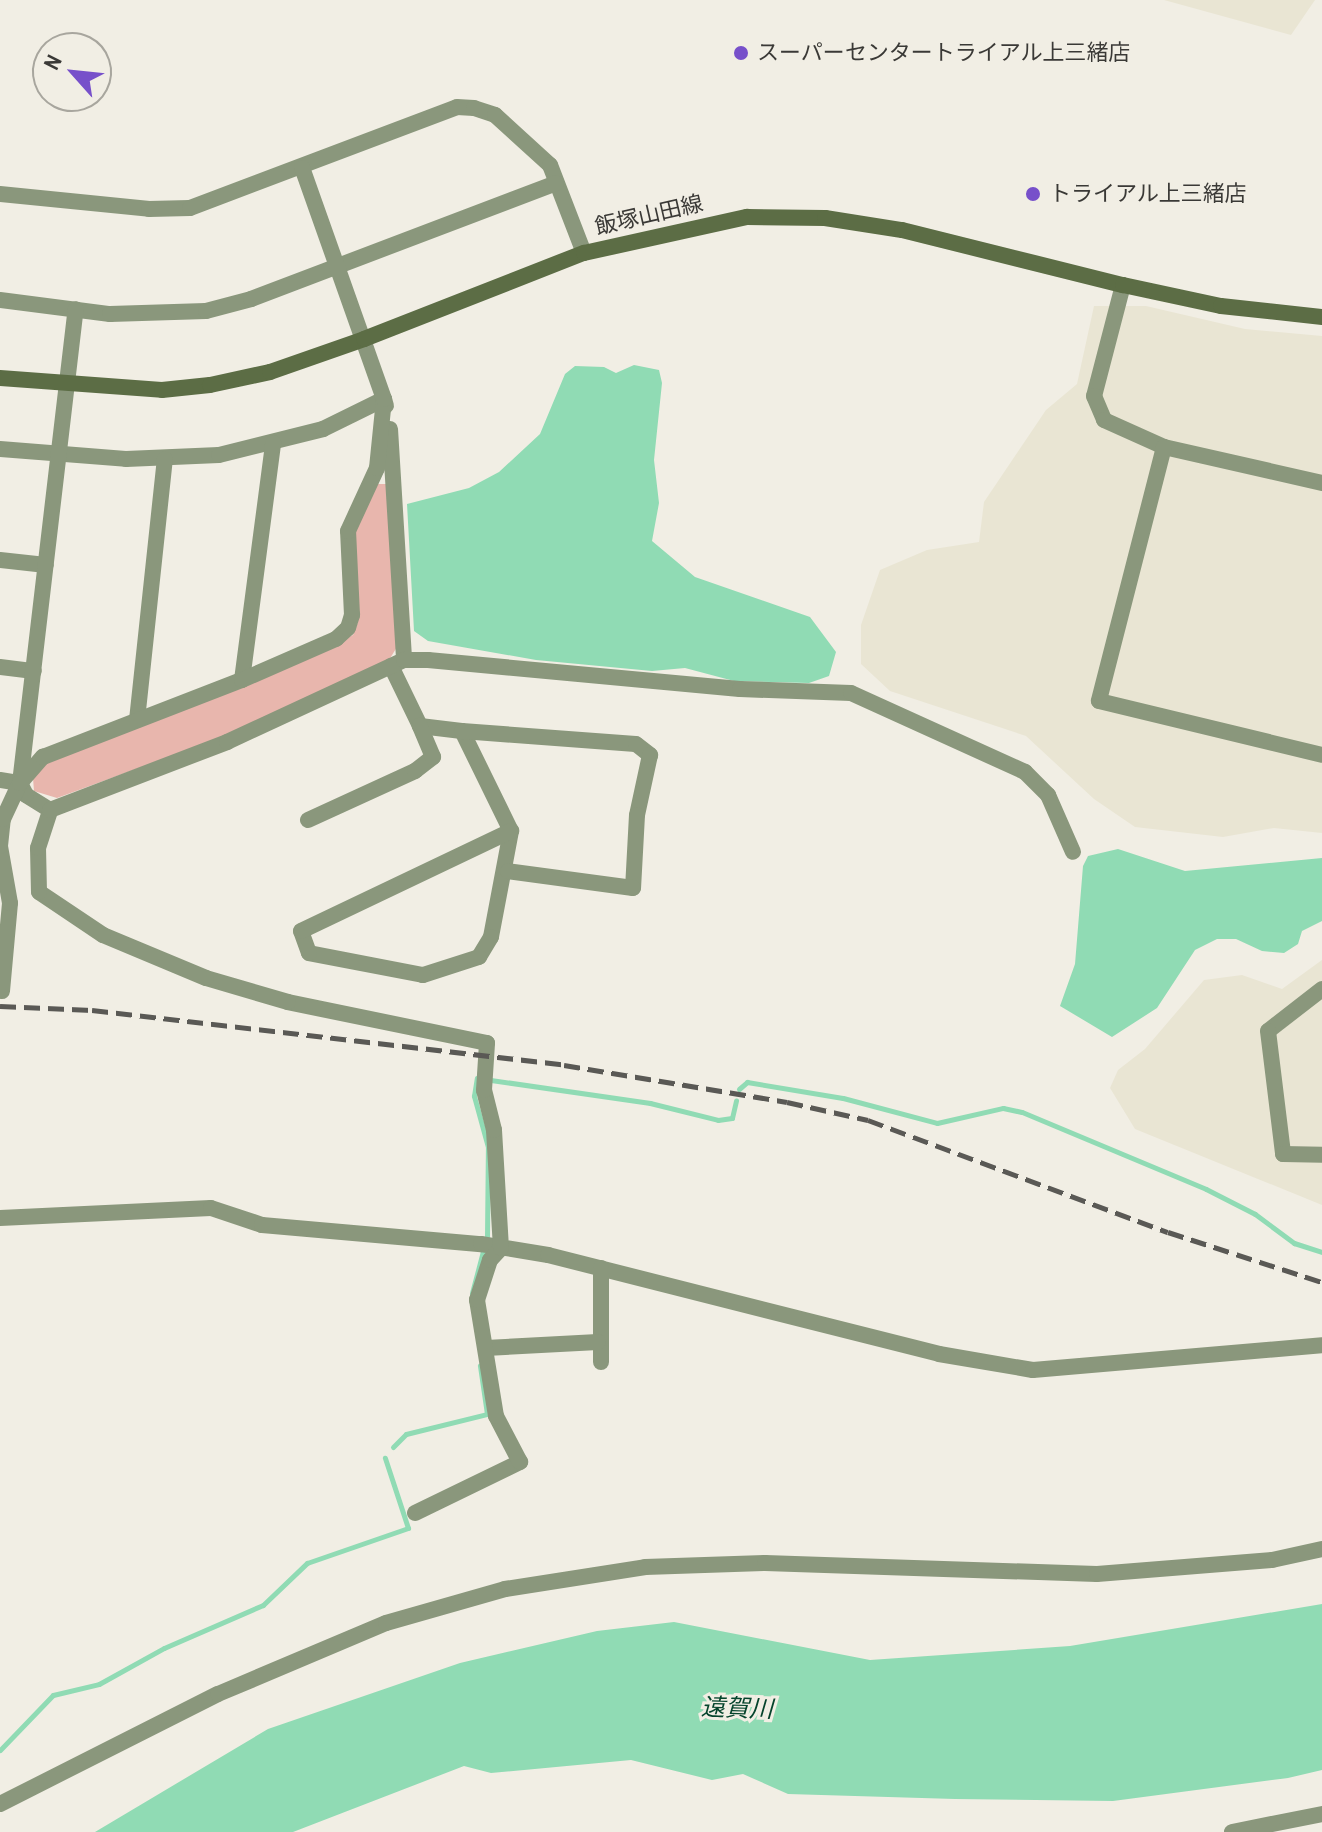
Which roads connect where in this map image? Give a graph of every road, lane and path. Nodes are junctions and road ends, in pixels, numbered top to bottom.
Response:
1 (302, 168) junction
2 (556, 183) junction
3 (0, 194) edge
4 (584, 253) junction
5 (336, 266) junction
6 (1123, 285) junction
7 (0, 300) edge
8 (76, 309) junction
9 (1322, 317) edge
10 (364, 339) junction
11 (0, 378) edge
12 (66, 387) junction
13 (384, 399) junction
14 (273, 443) junction
15 (1164, 447) junction
16 (0, 449) edge
17 (58, 456) junction
18 (165, 460) junction
19 (1322, 483) edge
20 (0, 560) edge
21 (46, 565) junction
22 (397, 663) junction
23 (0, 667) edge
24 (34, 671) junction
25 (242, 680) junction
26 (137, 720) junction
27 (420, 726) junction
28 (462, 731) junction
29 (1322, 755) edge
30 (0, 780) edge
31 (20, 783) junction
32 (50, 810) junction
33 (308, 820) dead end
34 (511, 831) junction
35 (1073, 852) dead end
36 (508, 871) junction
37 (37, 887) junction
38 (5, 902) edge
39 (1322, 989) edge
40 (2, 991) dead end
41 (1322, 1155) edge
42 (0, 1218) edge
43 (491, 1246) junction
44 (601, 1268) junction
45 (598, 1342) junction
46 (1322, 1345) edge
47 (486, 1348) junction
48 (601, 1362) dead end
49 (415, 1513) dead end
50 (1322, 1549) edge
51 (0, 1804) edge
52 (1322, 1814) edge
53 (1232, 1832) edge

1 - 2 street
1 - 3 street
1 - 5 street
2 - 4 street
2 - 5 street
4 - 6 main road, 飯塚山田線
4 - 10 main road, 飯塚山田線
5 - 8 street
5 - 10 street
6 - 9 main road, 飯塚山田線
6 - 15 street
7 - 8 street
8 - 12 street
10 - 12 main road, 飯塚山田線
10 - 13 street
11 - 12 main road, 飯塚山田線
12 - 17 street
13 - 14 street
13 - 22 street
13 - 25 street
14 - 18 street
14 - 25 street
15 - 19 street
15 - 29 street
16 - 17 street
17 - 18 street
17 - 21 street
18 - 26 street
20 - 21 street
21 - 24 street
22 - 27 street
22 - 32 street
22 - 35 street
23 - 24 street
24 - 31 street
25 - 26 street
26 - 31 street
27 - 28 street
27 - 33 street
28 - 34 street
28 - 36 street
30 - 31 street
31 - 32 street
31 - 38 street
32 - 37 street
34 - 36 street
34 - 36 street
37 - 38 street
37 - 43 street
38 - 40 street
39 - 41 street
42 - 43 street
43 - 44 street
43 - 47 street
44 - 45 street
44 - 46 street
45 - 47 street
45 - 48 street
47 - 49 street
50 - 51 street
52 - 53 street

